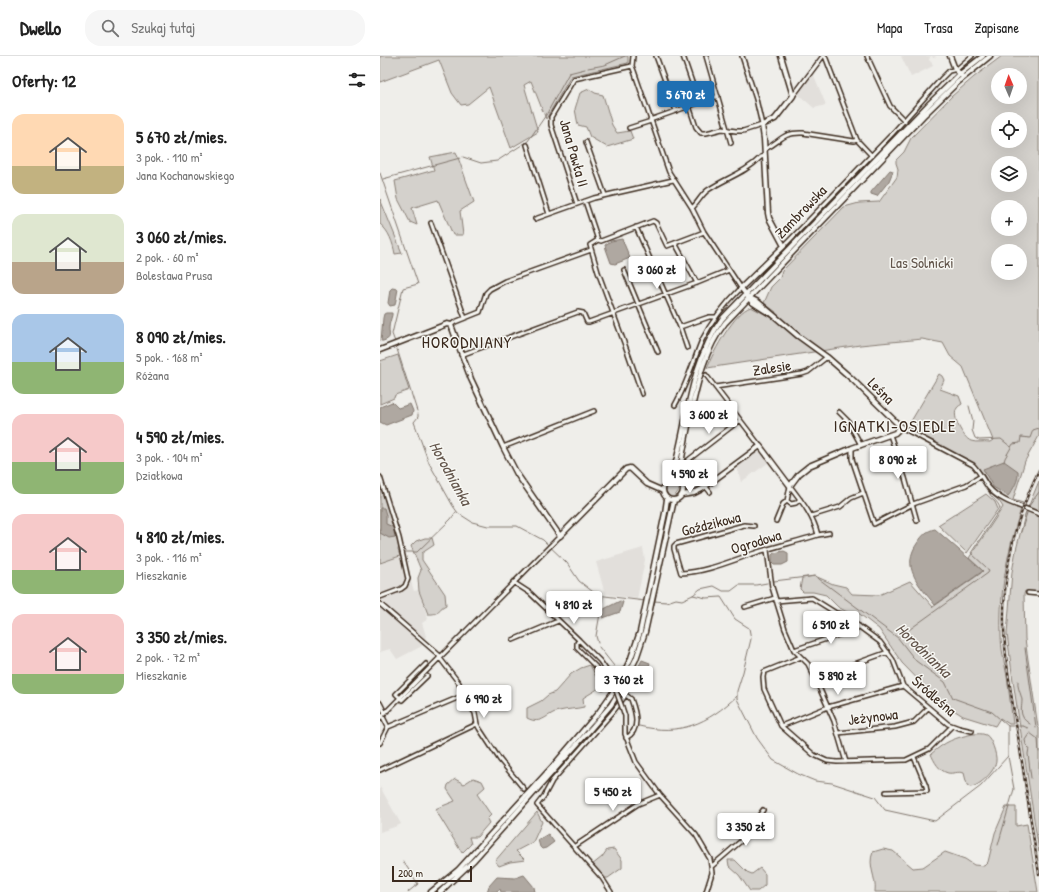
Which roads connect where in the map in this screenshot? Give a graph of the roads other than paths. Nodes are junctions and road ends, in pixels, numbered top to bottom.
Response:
1 (633, 56) edge
2 (656, 56) edge
3 (683, 56) edge
4 (706, 56) edge
5 (742, 56) edge
6 (781, 56) edge
7 (824, 56) edge
8 (867, 56) edge
9 (950, 56) edge
10 (972, 56) edge
11 (983, 56) edge
12 (990, 56) edge
13 (632, 66) junction
14 (955, 69) junction
15 (961, 76) junction
16 (718, 96) junction
17 (793, 96) junction
18 (699, 103) junction
19 (689, 106) junction
20 (676, 111) junction
21 (651, 120) junction
22 (905, 121) junction
23 (762, 125) junction
24 (629, 128) dead end
25 (728, 130) junction
26 (857, 140) junction
27 (586, 142) dead end
28 (731, 143) dead end
29 (527, 145) dead end
30 (765, 149) junction
31 (765, 156) junction
32 (872, 156) junction
33 (673, 180) junction
34 (605, 196) junction
35 (585, 201) junction
36 (575, 204) junction
37 (692, 208) junction
38 (549, 214) junction
39 (535, 219) dead end
40 (431, 223) dead end
41 (636, 228) junction
42 (704, 232) junction
43 (598, 240) junction
44 (675, 243) junction
45 (784, 246) junction
46 (591, 250) junction
47 (624, 270) dead end
48 (729, 270) junction
49 (697, 283) junction
50 (741, 288) junction
51 (666, 295) junction
52 (747, 295) junction
53 (638, 305) junction
54 (614, 314) junction
55 (715, 317) junction
56 (465, 318) junction
57 (449, 324) junction
58 (680, 327) junction
59 (687, 348) dead end
60 (380, 350) edge
61 (658, 352) dead end
62 (461, 355) junction
63 (827, 357) junction
64 (699, 369) junction
65 (706, 375) dead end
66 (715, 387) junction
67 (642, 394) dead end
68 (675, 405) dead end
69 (594, 411) dead end
70 (840, 412) dead end
71 (740, 420) junction
72 (901, 427) junction
73 (890, 435) junction
74 (861, 445) junction
75 (760, 446) junction
76 (503, 447) junction
77 (852, 448) junction
78 (687, 461) dead end
79 (981, 476) junction
80 (380, 477) edge
81 (671, 480) junction
82 (678, 482) junction
83 (652, 486) junction
84 (664, 486) junction
85 (790, 486) junction
86 (706, 487) junction
87 (662, 491) junction
88 (682, 492) junction
89 (710, 492) dead end
90 (863, 493) junction
91 (667, 498) junction
92 (674, 500) junction
93 (800, 500) junction
94 (787, 501) junction
95 (913, 504) junction
96 (1039, 514) edge
97 (811, 516) junction
98 (776, 521) dead end
99 (917, 521) dead end
100 (754, 526) dead end
101 (829, 533) dead end
102 (818, 535) junction
103 (560, 536) junction
104 (767, 550) junction
105 (681, 573) joint
106 (513, 582) junction
107 (1028, 593) dead end
108 (651, 594) junction
109 (1039, 594) edge
110 (380, 596) edge
111 (775, 600) junction
112 (380, 604) edge
113 (648, 607) junction
114 (745, 607) dead end
115 (558, 620) junction
116 (858, 626) junction
117 (513, 640) dead end
118 (578, 640) junction
119 (794, 650) junction
120 (888, 652) junction
121 (440, 656) junction
122 (801, 658) junction
123 (426, 664) dead end
124 (427, 676) dead end
125 (816, 678) junction
126 (903, 686) junction
127 (603, 688) dead end
128 (462, 696) junction
129 (399, 698) junction
130 (380, 703) edge
131 (828, 707) junction
132 (928, 708) junction
133 (382, 715) edge
134 (477, 724) junction
135 (780, 726) junction
136 (952, 726) junction
137 (388, 727) junction
138 (972, 731) dead end
139 (838, 733) junction
140 (626, 738) junction
141 (380, 743) edge
142 (914, 757) junction
143 (846, 762) junction
144 (380, 770) edge
145 (524, 789) dead end
146 (886, 792) dead end
147 (660, 794) junction
148 (763, 810) dead end
149 (575, 846) junction
150 (712, 866) junction
151 (432, 892) edge
152 (440, 892) edge
153 (611, 892) edge
154 (706, 892) edge

1 - 13 street
2 - 20 street
3 - 18 street
4 - 16 street
5 - 23 street
6 - 17 main road
7 - 17 street
7 - 26 street
8 - 22 street
9 - 14 main road
10 - 14 street, Zambrowska
11 - 15 main road, Zambrowska
12 - 15 main road, Zambrowska
13 - 21 street
13 - 36 street, Jana Pawła II
14 - 15 main road
14 - 22 street, Zambrowska
15 - 52 main road, Zambrowska
16 - 18 street
16 - 25 street
17 - 23 main road
18 - 19 street
19 - 20 street
19 - 25 street
20 - 21 street
21 - 24 street
21 - 33 street
22 - 32 street, Zambrowska
23 - 25 street
23 - 30 main road
25 - 28 street
26 - 30 street
26 - 32 street
27 - 34 street
29 - 38 street
30 - 31 main road
31 - 37 street
31 - 45 main road
32 - 45 street, Zambrowska
33 - 34 street
33 - 37 street
34 - 35 street
35 - 36 street
35 - 43 street
36 - 38 street
37 - 42 street
38 - 39 street
40 - 56 street
41 - 43 street
41 - 44 street
41 - 51 street
42 - 44 street
42 - 48 street
43 - 46 street
44 - 49 street
45 - 50 main road, Zambrowska
46 - 54 street
46 - 56 street
47 - 53 street
48 - 49 street
48 - 50 street
49 - 51 street
50 - 52 main road, Leśna
50 - 55 street, Zambrowska
51 - 53 street
51 - 58 street
52 - 63 main road, Leśna
52 - 64 main road, Zambrowska
53 - 54 street
53 - 61 street
54 - 62 street
54 - 67 street
55 - 58 street
55 - 68 street, Zambrowska
56 - 57 street
57 - 60 main road
57 - 62 main road
58 - 59 street
62 - 76 main road
63 - 66 street, Zalesie
63 - 72 main road, Leśna
64 - 81 main road
64 - 82 main road
65 - 66 street
66 - 71 street
69 - 76 street
70 - 74 street
71 - 75 street
71 - 78 street
72 - 73 main road
72 - 79 street, Leśna
73 - 74 main road
73 - 95 street
74 - 77 main road
75 - 85 main road
75 - 86 main road
76 - 103 main road
77 - 85 main road
77 - 90 street
79 - 95 street
79 - 96 street, Leśna
80 - 110 street
81 - 82 main road
81 - 84 main road
82 - 88 main road
83 - 84 main road
83 - 87 main road
83 - 103 main road
84 - 87 main road
85 - 93 street
85 - 94 street
86 - 88 main road
86 - 89 street
87 - 91 main road
88 - 92 main road
90 - 95 street
90 - 97 street
91 - 92 main road
91 - 108 main road
92 - 108 main road
93 - 94 street
93 - 97 street
94 - 98 street
95 - 99 street
97 - 102 street
100 - 105 street, Goździkowa
101 - 102 street, Ogrodowa
102 - 104 street, Ogrodowa
103 - 106 street
104 - 105 street, Ogrodowa
104 - 111 street
106 - 115 street
106 - 121 street
107 - 109 street
108 - 113 main road
111 - 114 street, Śródleśna
111 - 116 street, Śródleśna
111 - 119 street
112 - 121 street
113 - 151 main road
113 - 152 main road
115 - 117 street
115 - 118 street
116 - 119 street
116 - 120 street, Śródleśna
118 - 127 street
118 - 140 street, bridge
119 - 122 street
120 - 125 street
120 - 126 street, Śródleśna
121 - 128 street
121 - 129 street
122 - 125 street
122 - 135 street
123 - 129 street
124 - 129 street
125 - 131 street
126 - 131 street
126 - 132 street, Śródleśna
128 - 134 street
128 - 137 street
129 - 133 street
130 - 133 street
131 - 135 street
131 - 139 street
132 - 136 street, Śródleśna
132 - 139 street, Jeżynowa
133 - 137 street
134 - 144 street
134 - 145 street
135 - 143 street
136 - 138 street, Śródleśna
136 - 142 street
137 - 141 street
139 - 143 street
140 - 147 street
140 - 149 street
142 - 143 street
142 - 146 street
147 - 149 street
147 - 150 street
148 - 150 street
149 - 153 street
150 - 154 street

